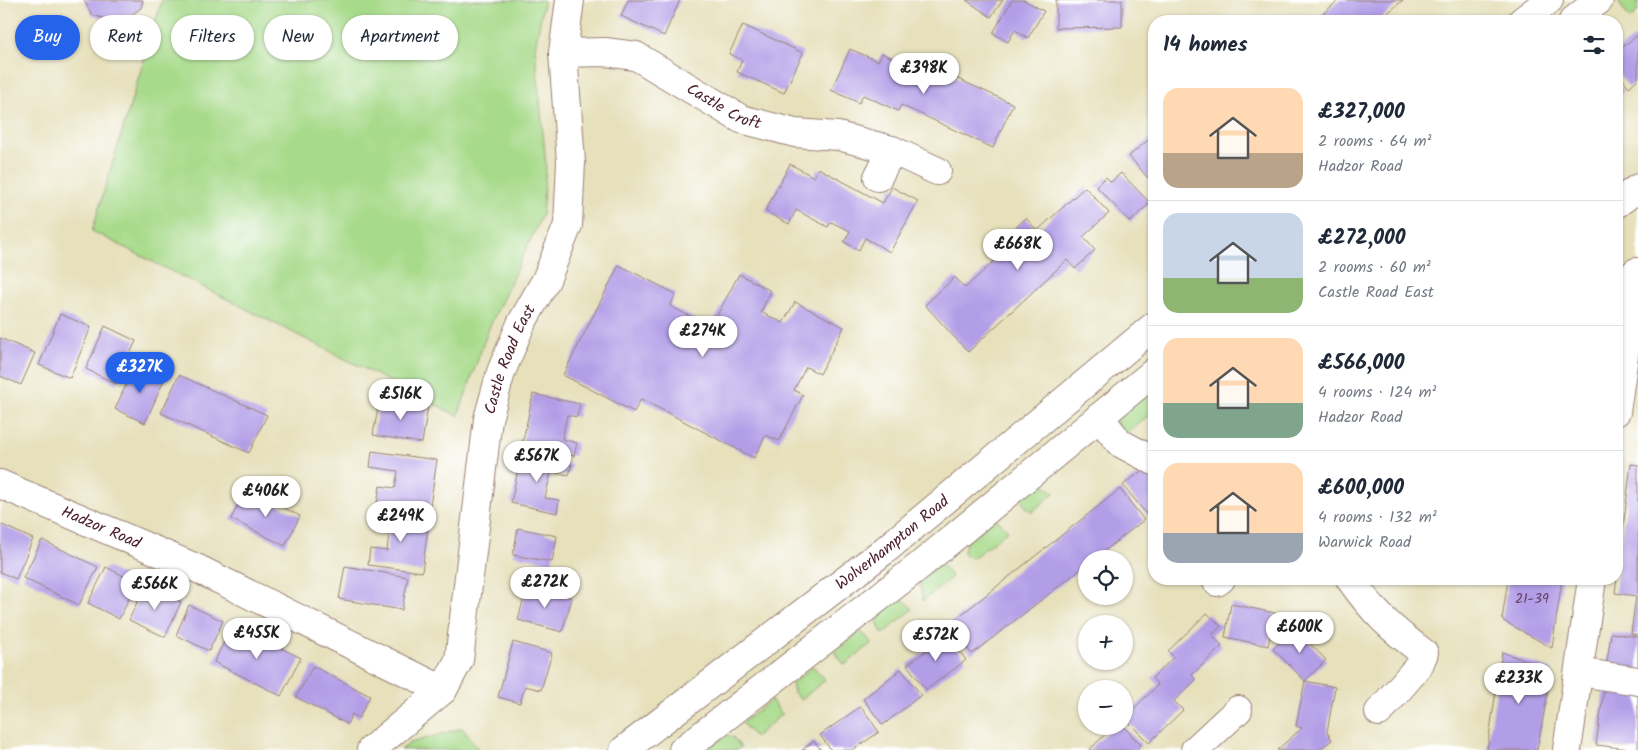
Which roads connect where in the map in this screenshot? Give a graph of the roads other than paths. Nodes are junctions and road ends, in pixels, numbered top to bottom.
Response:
1 (570, 0) edge
2 (1549, 0) edge
3 (1598, 0) edge
4 (1530, 15) edge
5 (1580, 15) edge
6 (563, 53) junction
7 (892, 150) junction
8 (936, 172) dead end
9 (878, 177) dead end
10 (1638, 188) edge
11 (1623, 199) edge
12 (1630, 272) edge
13 (1148, 331) edge
14 (1623, 342) edge
15 (1148, 377) edge
16 (1099, 417) junction
17 (1148, 459) edge
18 (0, 484) edge
19 (1354, 585) edge
20 (1591, 585) edge
21 (1579, 672) junction
22 (1638, 681) edge
23 (443, 690) junction
24 (1238, 710) dead end
25 (1379, 712) dead end
26 (371, 750) edge
27 (624, 750) edge
28 (683, 750) edge
29 (1195, 750) edge
30 (1567, 750) edge

1 - 6 main road, Castle Road East
2 - 4 main road
3 - 5 main road
6 - 7 main road, Castle Croft
6 - 23 main road, Castle Road East
7 - 8 main road, Castle Croft
7 - 9 main road
10 - 11 main road
12 - 14 main road
13 - 27 main road, Wolverhampton Road
15 - 16 main road
16 - 17 main road
16 - 28 main road
18 - 23 main road, Hadzor Road
19 - 25 main road
20 - 21 main road
21 - 22 main road
21 - 30 main road
23 - 26 main road, Castle Road East
24 - 29 main road

